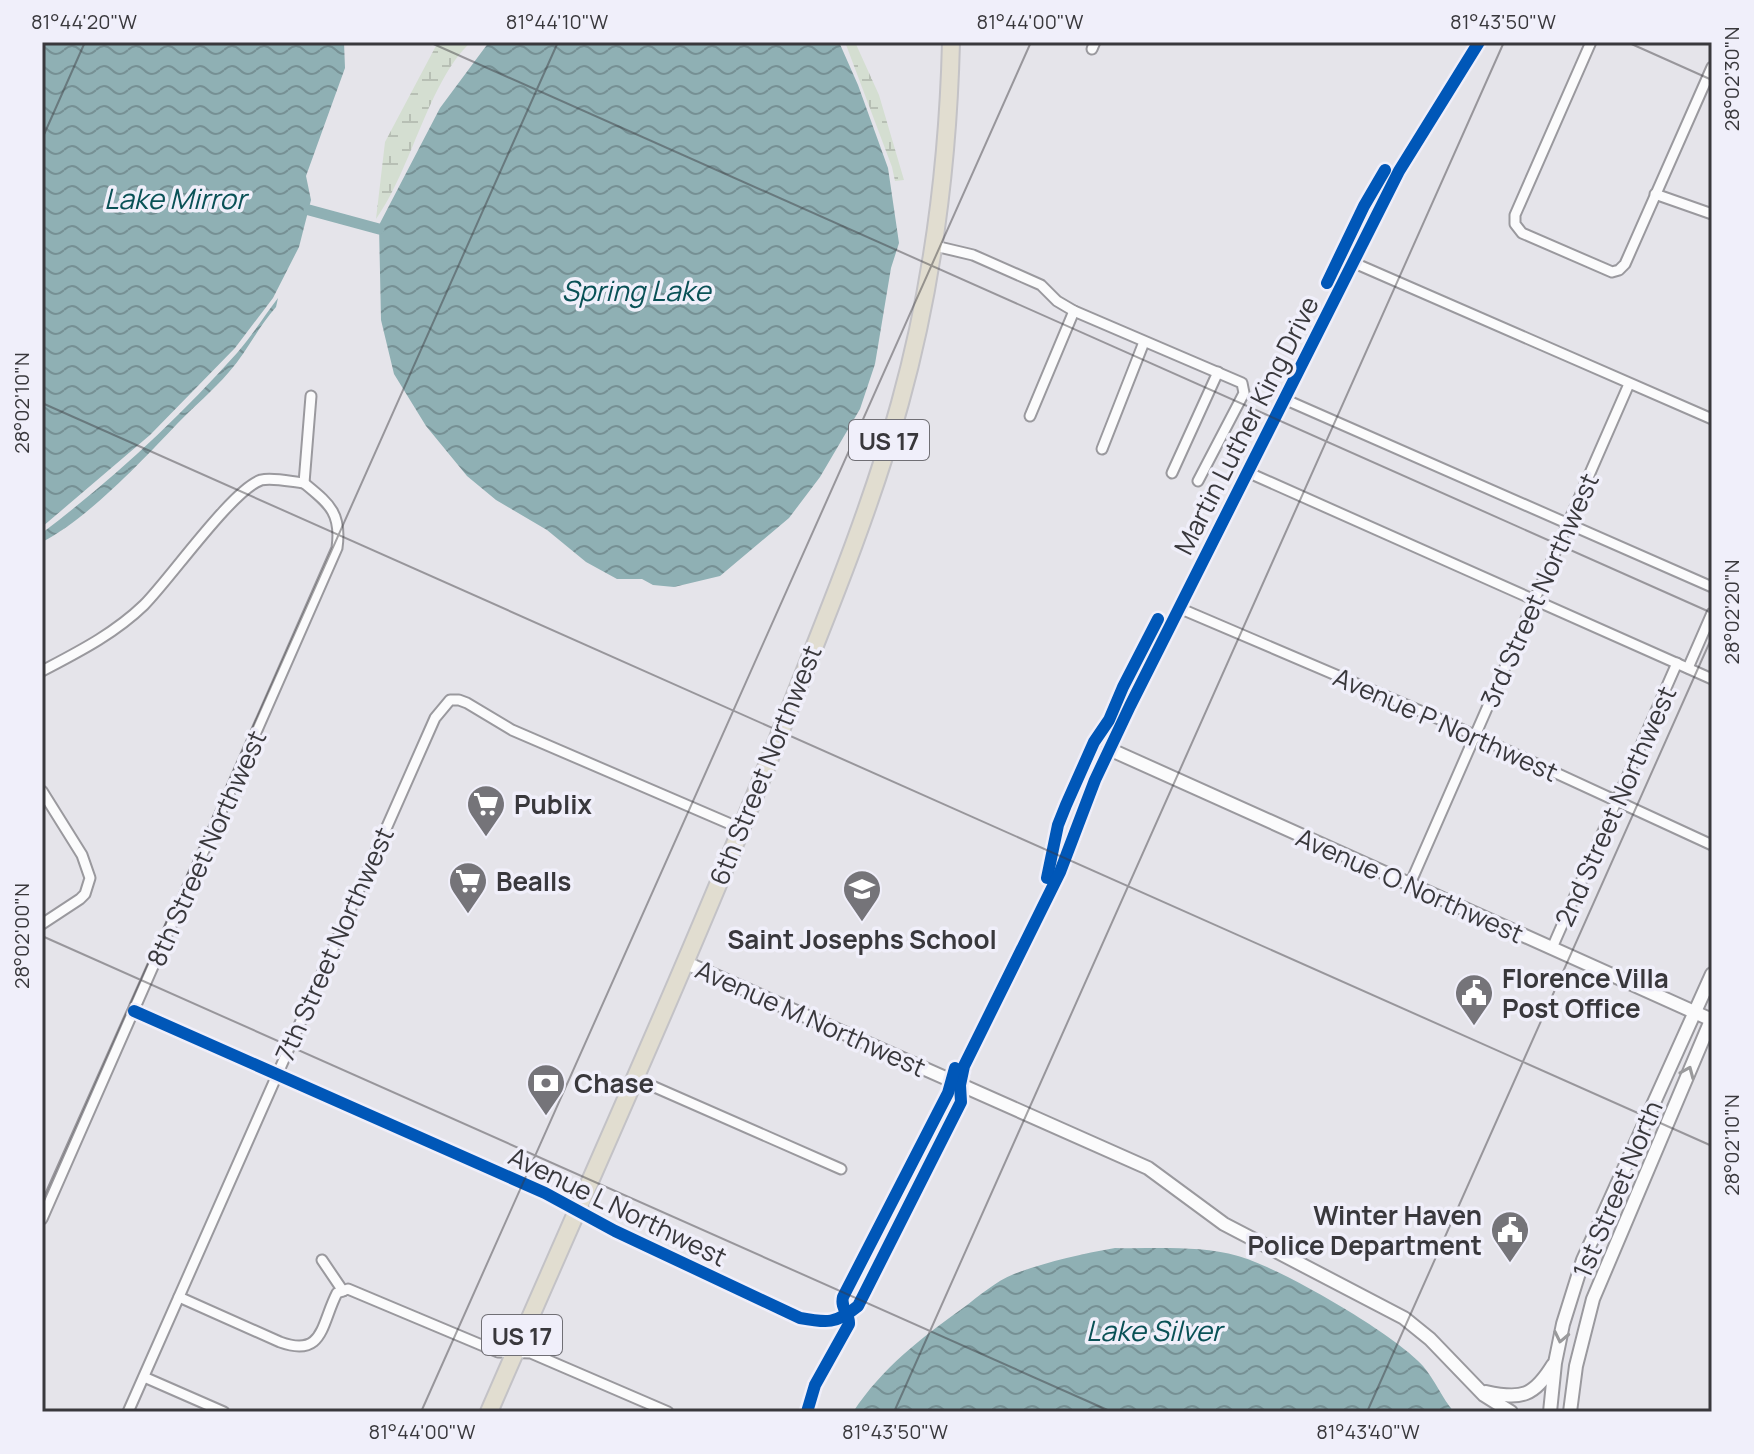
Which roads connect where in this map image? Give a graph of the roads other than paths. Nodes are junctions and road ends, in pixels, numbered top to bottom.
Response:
1 (951, 42) edge
2 (1479, 42) edge
3 (1591, 42) edge
4 (1712, 67) edge
5 (1655, 194) junction
6 (1712, 214) edge
7 (935, 246) junction
8 (1352, 262) junction
9 (1074, 311) junction
10 (1144, 342) junction
11 (1218, 372) junction
12 (1629, 384) junction
13 (311, 396) dead end
14 (1284, 399) junction
15 (1030, 416) dead end
16 (1712, 419) edge
17 (1102, 449) dead end
18 (1247, 472) junction
19 (1172, 473) dead end
20 (1198, 481) dead end
21 (304, 483) junction
22 (1567, 524) junction
23 (1712, 587) edge
24 (1534, 599) junction
25 (1179, 608) junction
26 (1712, 613) edge
27 (1677, 663) junction
28 (1688, 668) junction
29 (42, 671) edge
30 (1712, 679) edge
31 (1475, 736) junction
32 (1109, 749) junction
33 (42, 791) edge
34 (1617, 802) junction
35 (742, 829) junction
36 (1712, 845) edge
37 (1410, 884) junction
38 (42, 924) edge
39 (1552, 948) junction
40 (684, 962) junction
41 (1712, 974) edge
42 (134, 1011) junction
43 (1695, 1012) junction
44 (1712, 1019) edge
45 (276, 1073) junction
46 (634, 1078) junction
47 (960, 1085) junction
48 (841, 1169) dead end
49 (577, 1210) junction
50 (42, 1219) edge
51 (322, 1260) dead end
52 (343, 1291) junction
53 (1573, 1292) junction
54 (179, 1297) junction
55 (1593, 1299) junction
56 (515, 1351) junction
57 (1555, 1363) junction
58 (144, 1377) junction
59 (1482, 1393) junction
60 (128, 1412) edge
61 (224, 1412) edge
62 (489, 1412) edge
63 (668, 1412) edge
64 (1494, 1412) edge
65 (1511, 1412) edge
66 (1550, 1412) edge
67 (1570, 1412) edge

1 - 7 highway, 6th Street Northwest / US 17
2 - 8 street, Martin Luther King Drive
3 - 5 street
4 - 5 street
5 - 6 street
7 - 9 street
7 - 35 highway, 6th Street Northwest / US 17
8 - 12 street
8 - 14 street, Martin Luther King Drive
9 - 10 street
9 - 15 street
10 - 11 street
10 - 17 street
11 - 19 street
11 - 20 street
12 - 16 street
12 - 22 street, 3rd Street Northwest
13 - 21 street
14 - 18 street, Martin Luther King Drive
14 - 22 street
18 - 24 street
18 - 25 street, Martin Luther King Drive
21 - 29 street
21 - 42 street, 8th Street Northwest
22 - 23 street
22 - 24 street, 3rd Street Northwest
24 - 27 street
24 - 31 street, 3rd Street Northwest
25 - 31 street, Avenue P Northwest
25 - 32 street, Martin Luther King Drive
26 - 28 street, 2nd Street Northwest
27 - 28 street
27 - 34 street, 2nd Street Northwest
28 - 30 street
31 - 34 street, Avenue P Northwest
31 - 37 street, 3rd Street Northwest
32 - 37 street, Avenue O Northwest
32 - 47 street, Martin Luther King Drive
33 - 38 street
34 - 36 street, Avenue P Northwest
34 - 39 street, 2nd Street Northwest
35 - 40 highway, 6th Street Northwest / US 17
35 - 45 street, 7th Street Northwest
37 - 39 street, Avenue O Northwest
39 - 43 street, Avenue O Northwest
40 - 46 highway, 6th Street Northwest / US 17
40 - 47 street, Avenue M Northwest
41 - 43 street, 1st Street North
42 - 45 street, Avenue L Northwest
42 - 50 street, 8th Street Northwest
43 - 44 street, Avenue O Northwest
43 - 53 street, 1st Street North
55 -> 44 street, 1st Street North
45 - 49 street, Avenue L Northwest
45 - 54 street, 7th Street Northwest
46 - 48 street
46 - 49 highway, 6th Street Northwest / US 17
47 - 49 street, Avenue L Northwest
47 - 59 street, Avenue M Northwest
49 - 56 highway, 6th Street Northwest / US 17
51 - 52 street
52 - 54 street
52 - 56 street
53 - 55 street
53 -> 57 street, 1st Street North
54 - 58 street, 7th Street Northwest
55 - 67 street, 1st Street North
56 - 62 highway, 6th Street Northwest / US 17
56 - 63 street
57 - 59 street
57 - 66 street, 1st Street North
58 - 60 street, 7th Street Northwest
58 - 61 street
59 - 64 street
59 - 65 street, Avenue M Northwest

